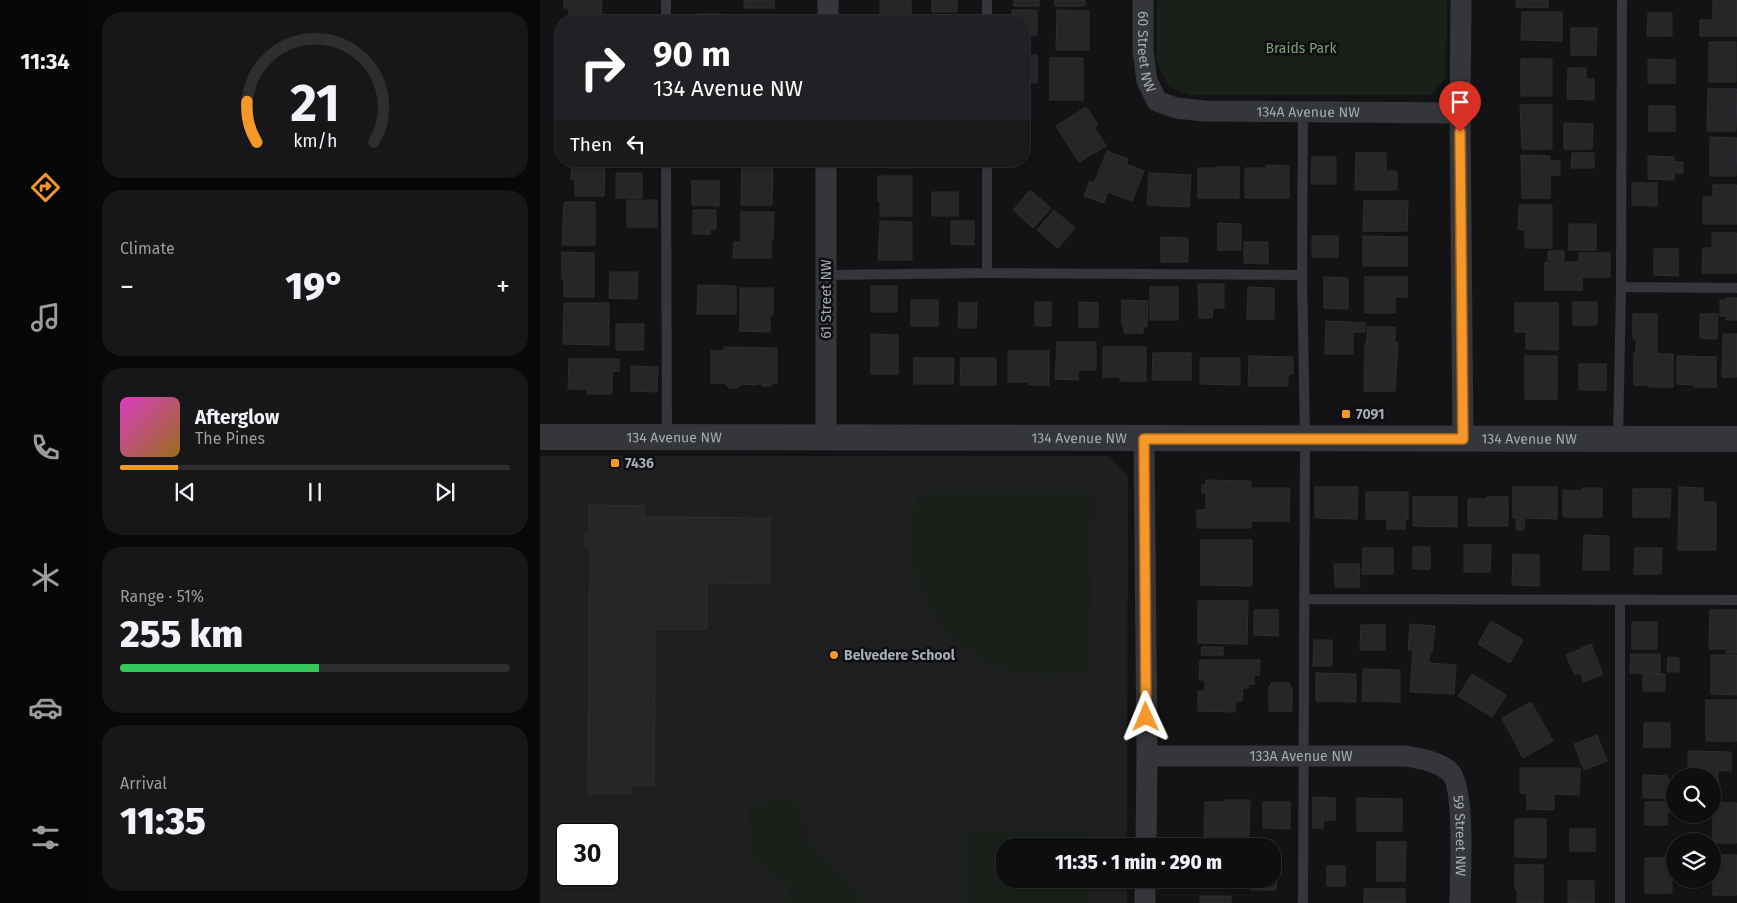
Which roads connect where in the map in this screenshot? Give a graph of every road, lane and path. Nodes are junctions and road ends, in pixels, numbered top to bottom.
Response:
1 (666, 0) edge
2 (828, 0) edge
3 (987, 0) edge
4 (1143, 0) edge
5 (1461, 0) edge
6 (1622, 0) edge
7 (666, 15) edge
8 (828, 15) edge
9 (987, 15) edge
10 (1157, 101) joint
11 (1303, 112) junction
12 (1460, 112) junction
13 (666, 167) edge
14 (826, 167) edge
15 (987, 167) edge
16 (987, 273) junction
17 (825, 275) junction
18 (1302, 275) junction
19 (1621, 287) junction
20 (1737, 288) edge
21 (540, 437) edge
22 (667, 437) junction
23 (826, 437) junction
24 (1305, 438) junction
25 (1144, 439) junction
26 (1463, 439) junction
27 (1618, 439) junction
28 (1737, 439) edge
29 (1304, 599) junction
30 (1620, 600) junction
31 (1737, 600) edge
32 (1147, 756) junction
33 (1303, 756) junction
34 (1451, 772) joint
35 (1146, 838) edge
36 (1145, 888) edge
37 (1145, 903) edge
38 (1303, 903) edge
39 (1460, 903) edge
40 (1620, 903) edge

1 - 7 lane
2 - 8 street
3 - 9 lane
4 - 10 street, 60 Street NW
5 - 12 street
6 - 19 lane
10 - 11 street, 134A Avenue NW
11 - 12 street, 134A Avenue NW
11 - 18 lane
12 - 26 street
13 - 22 lane
14 - 17 street, 61 Street NW
15 - 16 lane
16 - 17 lane
16 - 18 lane
17 - 23 street, 61 Street NW
18 - 24 lane
19 - 20 lane
19 - 27 lane
21 - 22 street, 134 Avenue NW
22 - 23 street, 134 Avenue NW
23 - 25 street, 134 Avenue NW
24 - 25 street, 134 Avenue NW
24 - 26 street, 134 Avenue NW
24 - 29 lane
25 - 32 street
26 - 27 street, 134 Avenue NW
27 - 28 street, 134 Avenue NW
29 - 30 lane
29 - 33 lane
30 - 31 lane
30 - 40 lane
32 - 33 street, 133A Avenue NW
32 - 35 street
33 - 34 street, 133A Avenue NW
33 - 38 lane
34 - 39 street, 59 Street NW
36 - 37 street

